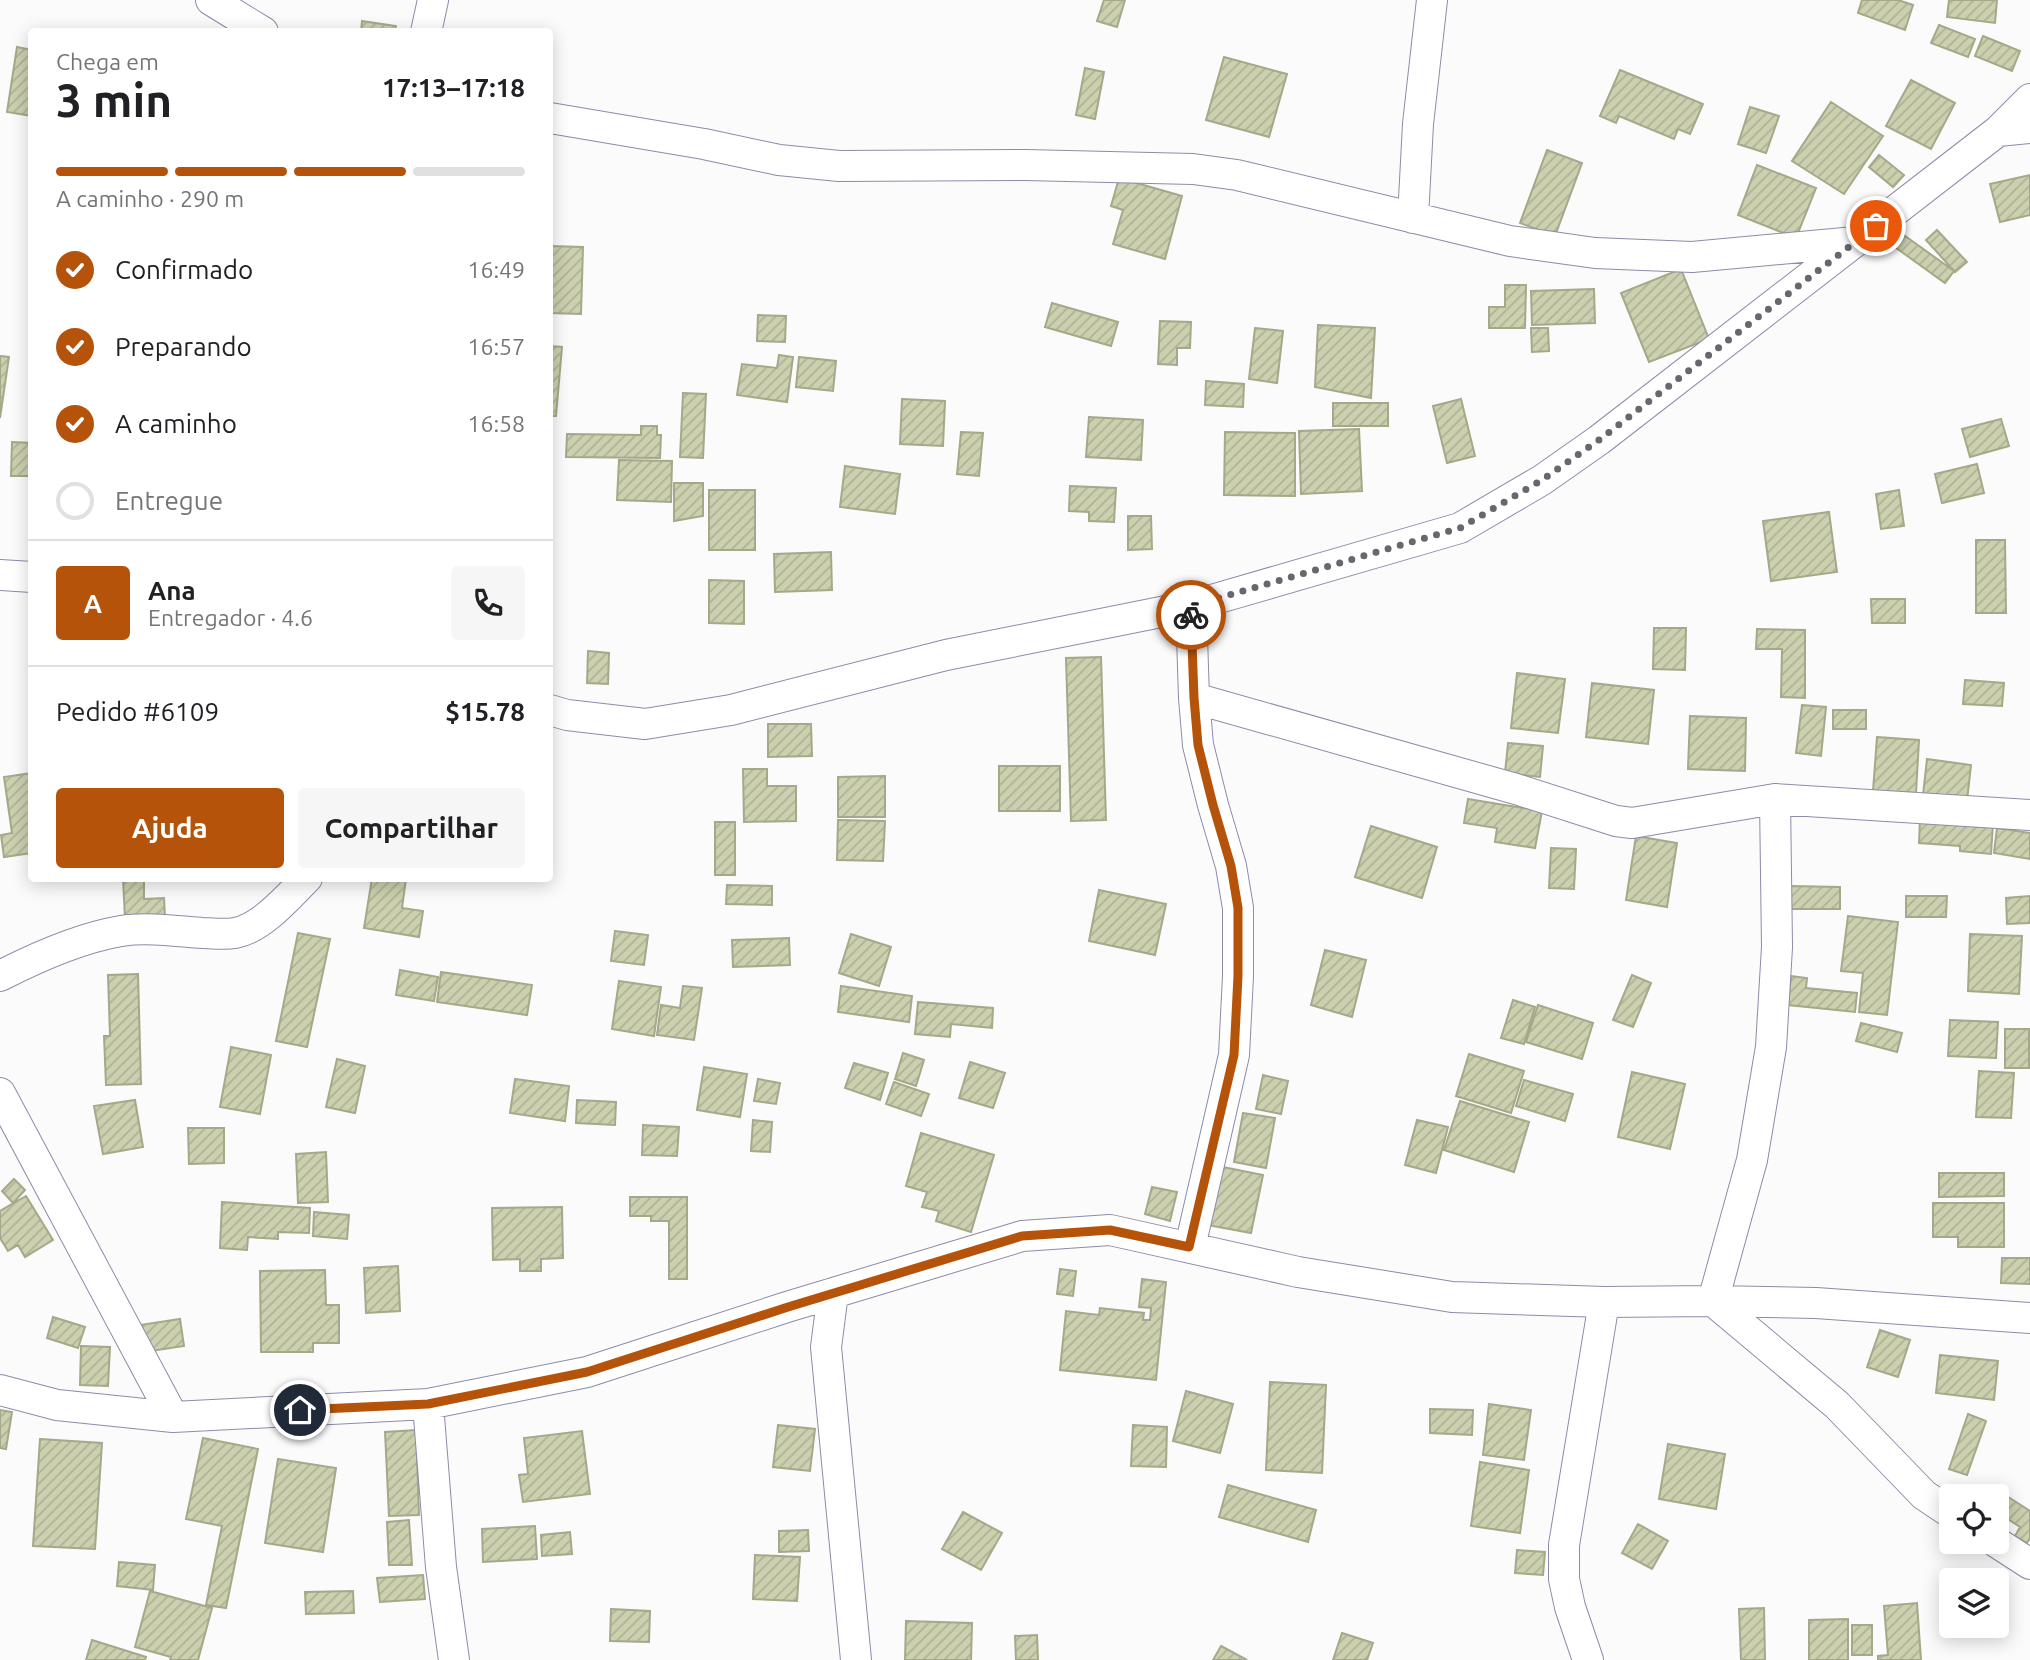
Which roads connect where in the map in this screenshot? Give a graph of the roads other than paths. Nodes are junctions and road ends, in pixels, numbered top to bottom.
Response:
1 (212, 0) edge
2 (433, 0) edge
3 (1432, 0) edge
4 (256, 28) edge
5 (427, 28) edge
6 (2030, 99) edge
7 (553, 119) edge
8 (2030, 128) edge
9 (1998, 131) junction
10 (1413, 218) junction
11 (1855, 242) junction
12 (0, 575) edge
13 (28, 577) edge
14 (1191, 606) junction
15 (1194, 698) junction
16 (553, 711) edge
17 (1775, 799) junction
18 (2030, 815) edge
19 (303, 882) edge
20 (0, 976) edge
21 (0, 1093) edge
22 (1189, 1247) junction
23 (833, 1293) junction
24 (1713, 1301) junction
25 (1604, 1302) junction
26 (788, 1307) junction
27 (2030, 1318) edge
28 (826, 1347) junction
29 (0, 1390) edge
30 (428, 1404) junction
31 (173, 1417) junction
32 (1939, 1505) edge
33 (2009, 1550) edge
34 (2030, 1564) edge
35 (454, 1660) edge
36 (856, 1660) edge
37 (1588, 1660) edge

1 - 4 street
2 - 5 street
3 - 10 street
6 - 9 street
7 - 10 street
8 - 9 street
9 - 11 street
10 - 11 street
11 - 14 street
12 - 13 street
14 - 15 street
14 - 16 street
15 - 17 street
15 - 22 street
17 - 18 street
17 - 24 street
19 - 20 street
21 - 31 street
22 - 23 street
22 - 25 street
23 - 26 street
23 - 28 street
24 - 25 street
24 - 27 street
24 - 32 street
25 - 37 street
26 - 28 street
26 - 30 street
28 - 36 street
29 - 31 street
30 - 31 street
30 - 35 street
33 - 34 street

